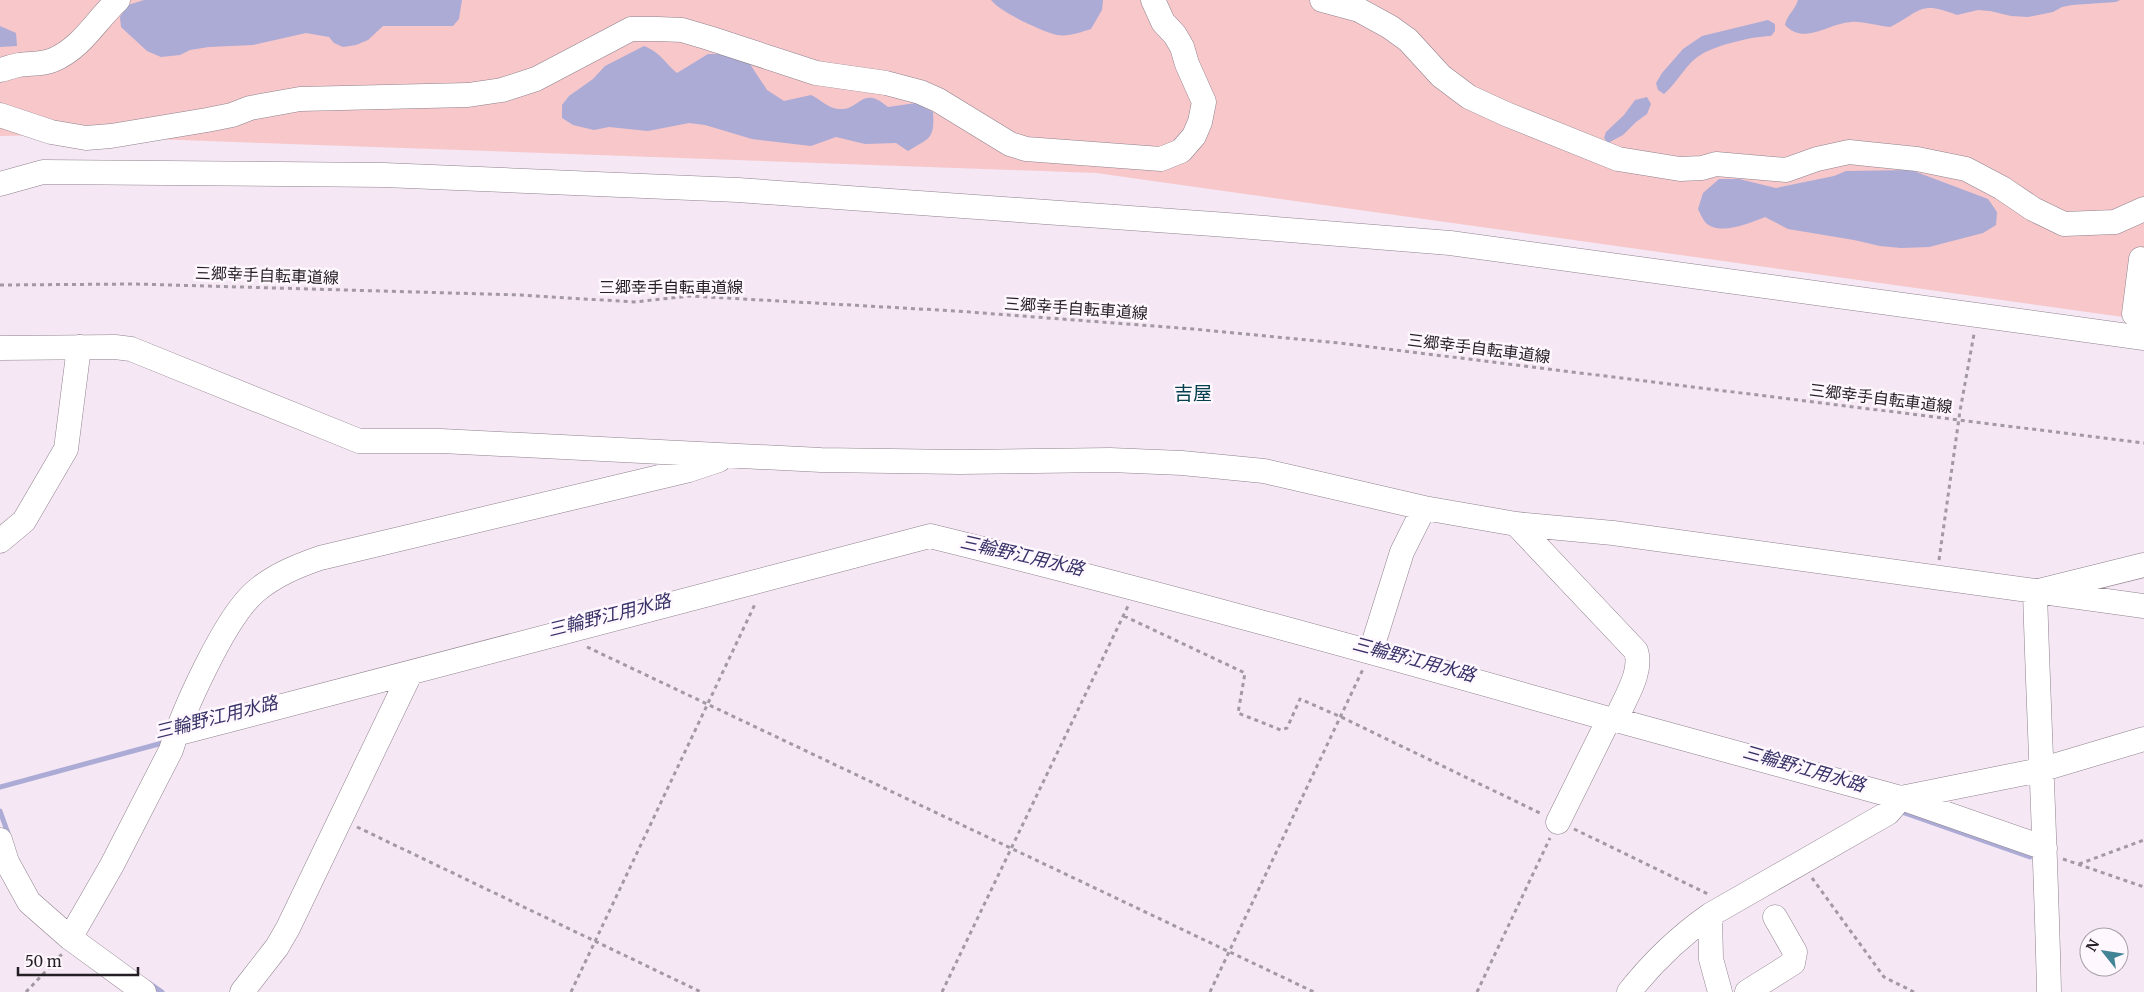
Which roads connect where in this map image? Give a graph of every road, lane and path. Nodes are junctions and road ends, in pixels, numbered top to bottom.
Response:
1 (118, 0) edge
2 (1152, 0) edge
3 (1322, 0) edge
4 (0, 70) edge
5 (0, 115) edge
6 (0, 184) edge
7 (2144, 209) edge
8 (2144, 260) edge
9 (0, 286) edge
10 (2144, 316) edge
11 (1974, 333) dead end
12 (2144, 338) edge
13 (79, 347) junction
14 (0, 348) edge
15 (1958, 420) junction
16 (2144, 443) edge
17 (733, 456) junction
18 (1424, 508) junction
19 (1516, 524) junction
20 (0, 541) edge
21 (2144, 565) edge
22 (768, 577) junction
23 (1936, 578) junction
24 (1134, 589) junction
25 (2035, 592) junction
26 (2144, 606) edge
27 (1124, 616) junction
28 (586, 646) dead end
29 (1371, 652) junction
30 (410, 674) junction
31 (708, 704) junction
32 (1341, 716) junction
33 (1613, 718) junction
34 (176, 734) junction
35 (2144, 739) edge
36 (2040, 770) junction
37 (1901, 798) junction
38 (340, 819) junction
39 (1558, 822) junction
40 (0, 840) edge
41 (2144, 840) edge
42 (1011, 848) junction
43 (2045, 850) junction
44 (1802, 864) junction
45 (2078, 864) junction
46 (2144, 887) edge
47 (1719, 910) junction
48 (1775, 917) dead end
49 (76, 932) junction
50 (595, 942) junction
51 (1229, 953) junction
52 (26, 992) edge
53 (144, 992) edge
54 (242, 992) edge
55 (570, 992) edge
56 (700, 992) edge
57 (942, 992) edge
58 (1210, 992) edge
59 (1314, 992) edge
60 (1478, 992) edge
61 (1629, 992) edge
62 (1720, 992) edge
63 (1748, 992) edge
64 (1914, 992) edge
65 (2048, 992) edge

1 - 4 street
2 - 5 street
3 - 7 street
6 - 12 street
8 - 10 street
9 - 15 path, 三郷幸手自転車道線
11 - 15 path
13 - 14 street
13 - 17 street
13 - 20 street
15 - 16 path, 三郷幸手自転車道線
15 - 23 path
17 - 18 street
17 - 34 street
18 - 19 street
18 - 29 street
19 - 23 street
19 - 33 street
21 - 25 street
22 - 24 street
22 - 30 street
22 - 31 path
23 - 25 street
24 - 27 path
24 - 29 street
25 - 26 street
25 - 36 street
27 - 32 path
27 - 42 path
28 - 31 path
29 - 32 path
29 - 33 street
30 - 34 street
30 - 38 street
31 - 42 path
31 - 50 path
32 - 39 path
32 - 51 path
33 - 37 street
33 - 39 street
34 - 49 street
35 - 36 street
36 - 37 street
36 - 43 street
37 - 43 street
37 - 44 street
38 - 50 path
38 - 54 street
39 - 47 path
39 - 60 path
40 - 49 street
41 - 45 path
42 - 51 path
42 - 57 path
43 - 45 path
43 - 65 street
44 - 47 street
44 - 64 path
45 - 46 path
47 - 61 street
47 - 62 street
48 - 63 street
49 - 52 path
49 - 53 street
50 - 55 path
50 - 56 path
51 - 58 path
51 - 59 path

